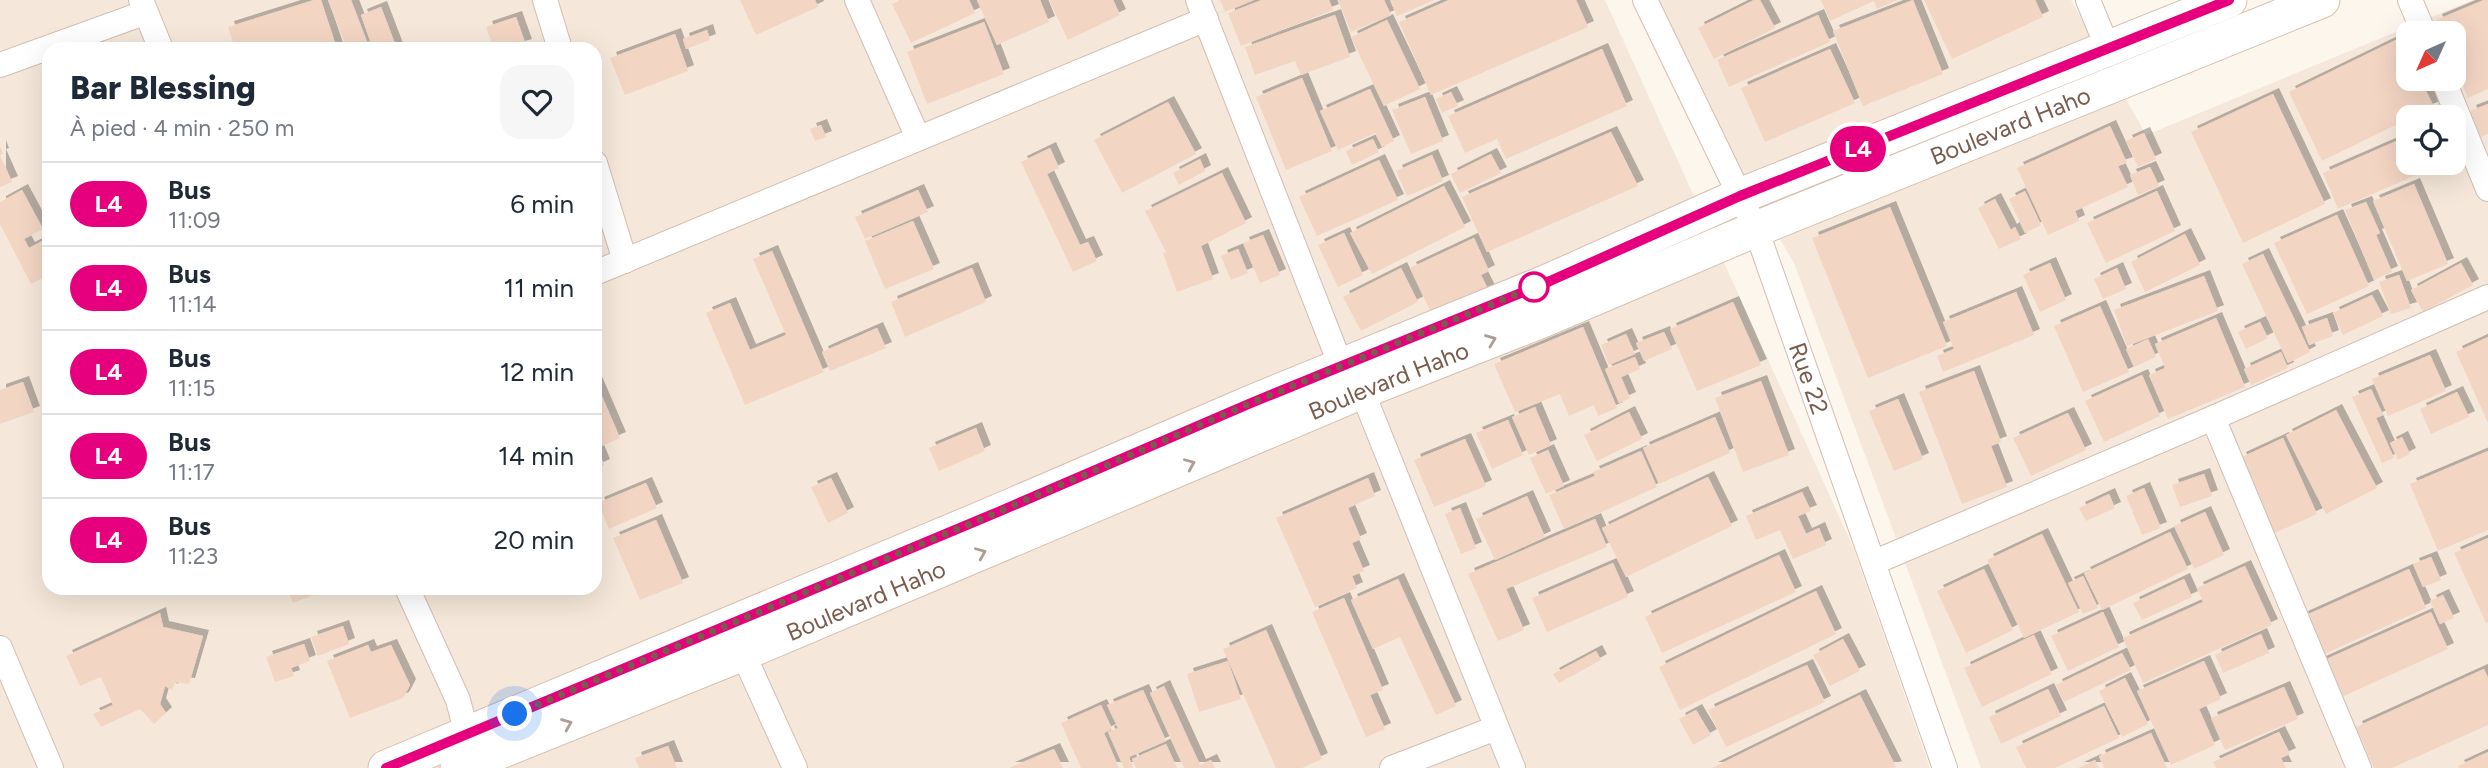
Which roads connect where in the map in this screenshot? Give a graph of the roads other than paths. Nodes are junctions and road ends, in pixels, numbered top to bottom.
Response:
1 (545, 0) edge
2 (858, 0) edge
3 (1646, 0) edge
4 (2088, 0) edge
5 (2229, 0) edge
6 (2322, 0) edge
7 (2410, 0) edge
8 (142, 6) edge
9 (1202, 10) edge
10 (2419, 21) edge
11 (55, 42) edge
12 (158, 42) edge
13 (558, 42) edge
14 (42, 48) edge
15 (2108, 49) junction
16 (0, 65) edge
17 (2447, 91) edge
18 (918, 138) junction
19 (602, 186) edge
20 (2488, 190) edge
21 (1740, 196) junction
22 (1756, 229) junction
23 (625, 261) junction
24 (602, 270) edge
25 (2488, 297) edge
26 (1352, 378) junction
27 (2213, 418) junction
28 (1875, 562) junction
29 (410, 595) edge
30 (736, 639) junction
31 (0, 648) edge
32 (1496, 728) junction
33 (467, 735) junction
34 (51, 768) edge
35 (386, 768) edge
36 (458, 768) edge
37 (795, 768) edge
38 (1392, 768) edge
39 (1513, 768) edge
40 (1945, 768) edge
41 (2359, 768) edge

1 - 13 street
2 - 18 street
3 - 21 street, Rue 22
4 - 15 street
5 - 15 main road, Boulevard Haho
6 - 22 main road, Boulevard Haho
7 - 10 street
8 - 11 street
8 - 12 street
9 - 18 street
9 - 26 street
14 - 16 street
15 - 21 main road, Boulevard Haho
17 - 20 street
18 - 23 street
19 - 23 street
21 - 22 street, Rue 22
21 - 26 main road, Boulevard Haho
26 -> 22 main road, Boulevard Haho
22 - 28 street, Rue 22
23 - 24 street
25 - 27 street
26 - 30 main road, Boulevard Haho
26 - 32 street
27 - 28 street
27 - 41 street
28 - 40 street, Rue 22
29 - 33 street
30 - 33 main road, Boulevard Haho
36 -> 30 main road, Boulevard Haho
30 - 37 street
31 - 34 street
32 - 38 street
32 - 39 street
33 - 35 main road, Boulevard Haho

